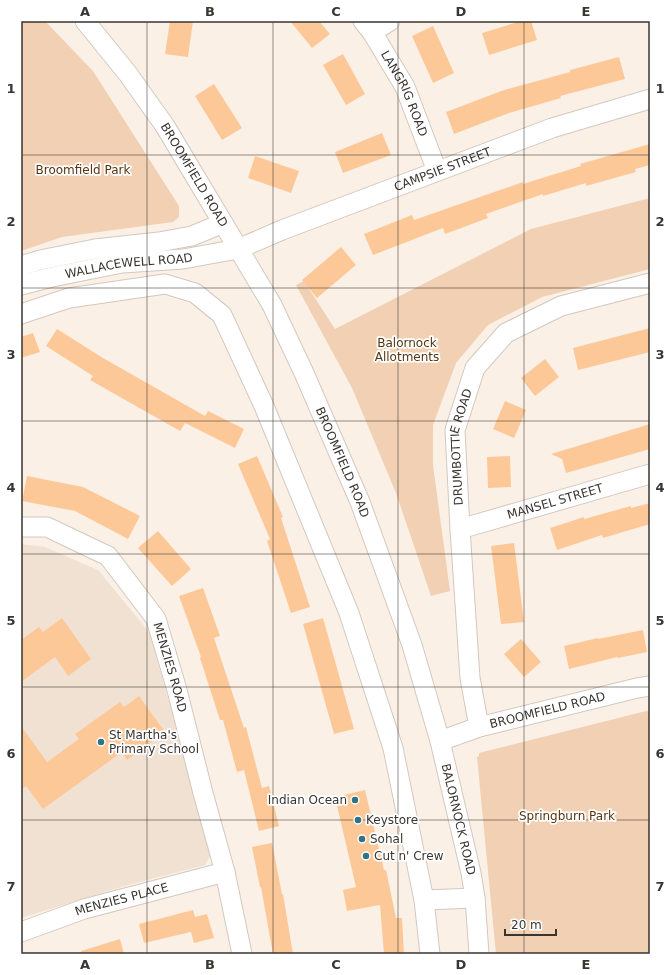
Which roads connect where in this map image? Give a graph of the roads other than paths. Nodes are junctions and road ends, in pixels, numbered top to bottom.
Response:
1 (390, 21) edge
2 (94, 24) edge
3 (367, 26) edge
4 (650, 99) edge
5 (437, 171) junction
6 (222, 222) junction
7 (238, 249) junction
8 (21, 266) edge
9 (650, 283) edge
10 (21, 285) edge
11 (21, 314) edge
12 (650, 474) edge
13 (21, 527) edge
14 (460, 529) junction
15 (650, 686) edge
16 (479, 727) junction
17 (440, 741) junction
18 (225, 872) junction
19 (475, 898) junction
20 (424, 900) junction
21 (21, 932) edge
22 (242, 954) edge
23 (430, 954) edge
24 (479, 954) edge

1 - 3 street
2 - 6 street, BROOMFIELD ROAD
3 - 5 street, LANGRIG ROAD
4 - 5 street, CAMPSIE STREET
5 - 7 street, CAMPSIE STREET
6 - 7 street, BROOMFIELD ROAD
6 - 8 street, WALLACEWELL ROAD
7 - 10 street, WALLACEWELL ROAD
7 - 17 street, BROOMFIELD ROAD
9 - 14 street, DRUMBOTTIE ROAD
11 - 20 street, WALLACEWELL ROAD
12 - 14 street, MANSEL STREET
13 - 18 street, MENZIES ROAD
14 - 16 street, DRUMBOTTIE ROAD
15 - 16 street, BROOMFIELD ROAD
16 - 17 street, BROOMFIELD ROAD
17 - 19 street, BALORNOCK ROAD
18 - 21 street, MENZIES PLACE
18 - 22 street, MENZIES ROAD
19 - 20 street
19 - 24 street, BALORNOCK ROAD
20 - 23 street

